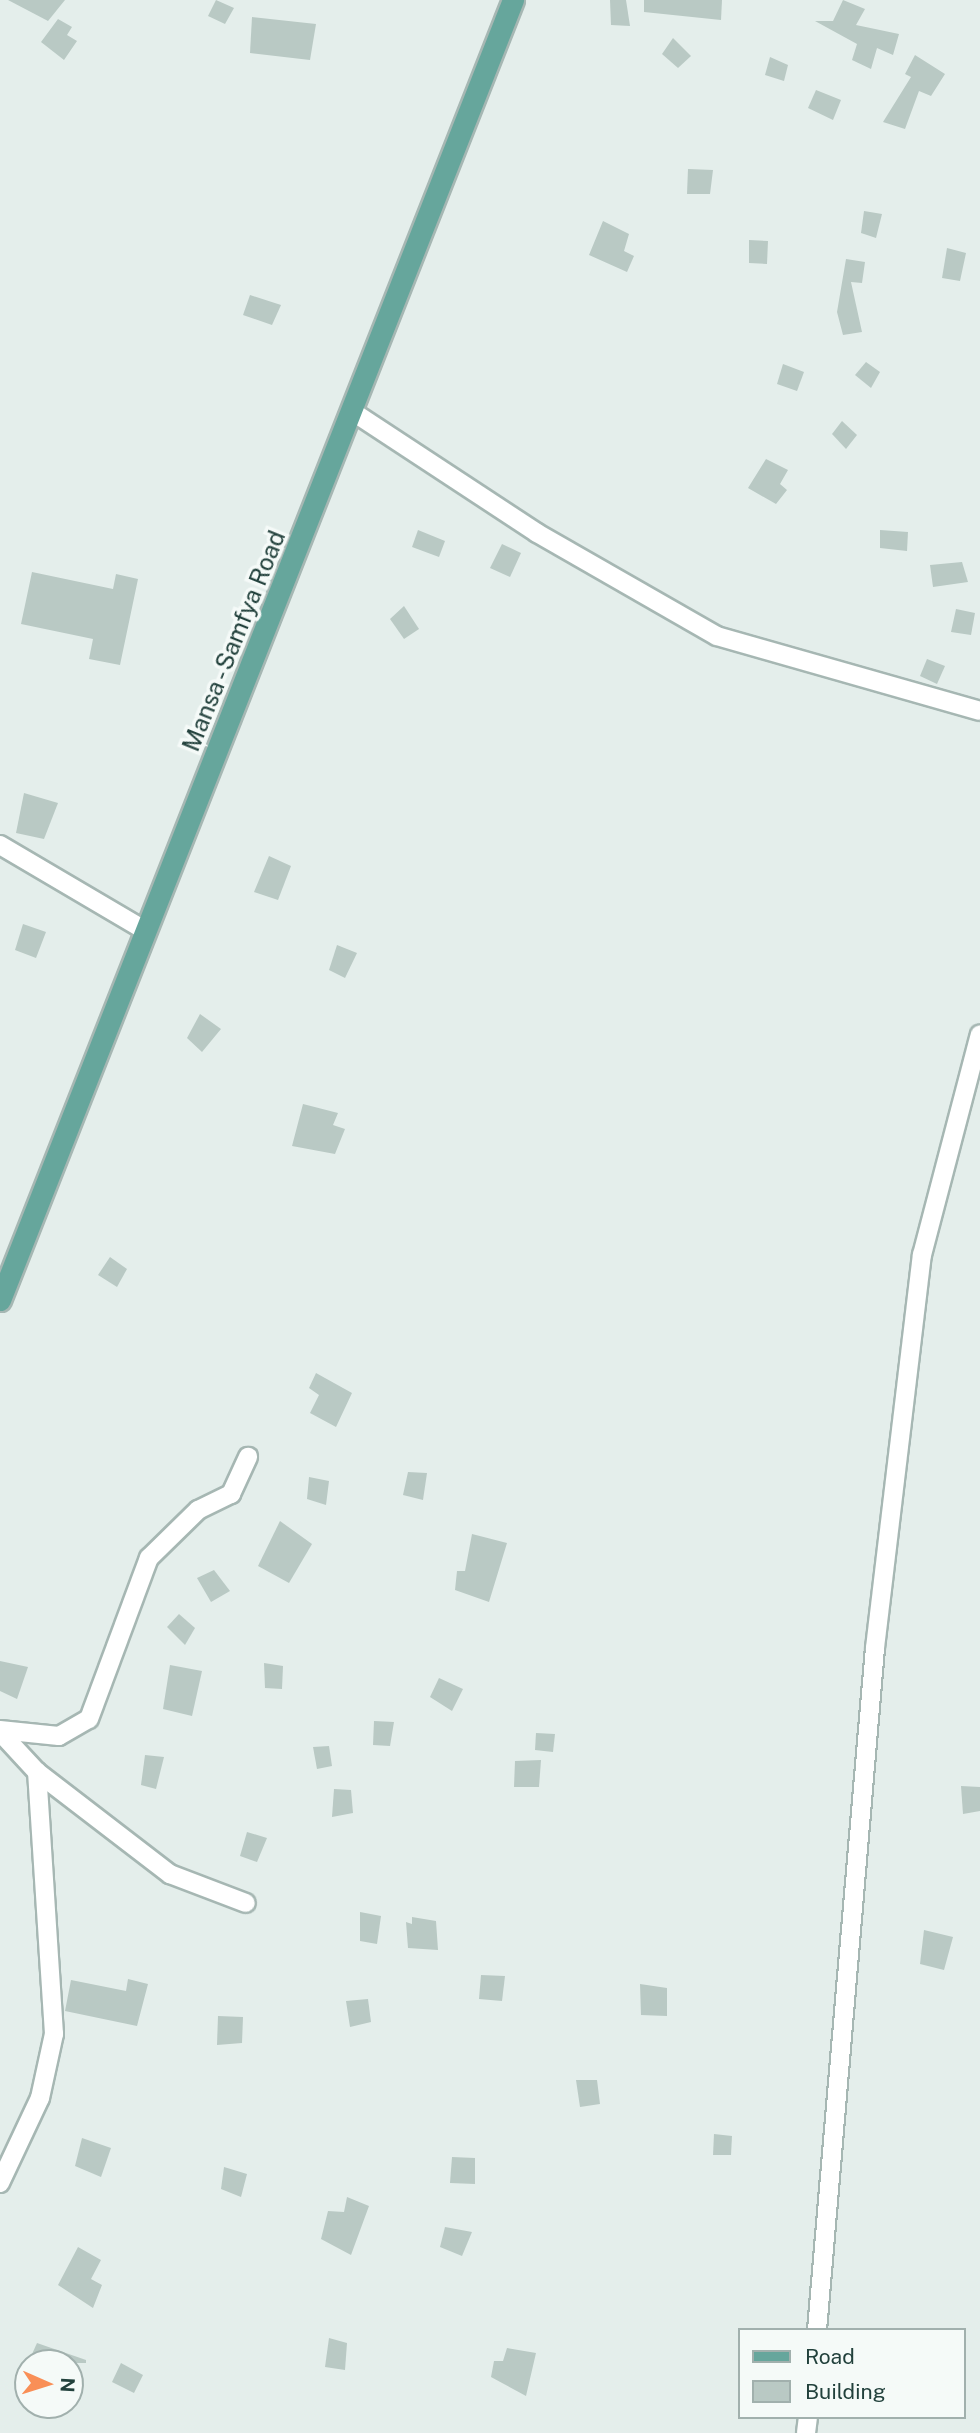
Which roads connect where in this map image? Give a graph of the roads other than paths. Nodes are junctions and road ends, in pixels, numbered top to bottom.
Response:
1 (513, 0) edge
2 (353, 412) junction
3 (980, 711) edge
4 (0, 845) edge
5 (146, 931) junction
6 (980, 1034) edge
7 (0, 1300) edge
8 (248, 1457) dead end
9 (0, 1731) edge
10 (37, 1772) junction
11 (246, 1903) dead end
12 (0, 2183) edge
13 (817, 2328) edge

1 - 2 main road, Mansa - Samfya Road
2 - 3 street
2 - 5 main road, Mansa - Samfya Road
4 - 5 street
5 - 7 main road, Mansa - Samfya Road
6 - 13 street
8 - 9 street
9 - 10 street
10 - 11 street
10 - 12 street

